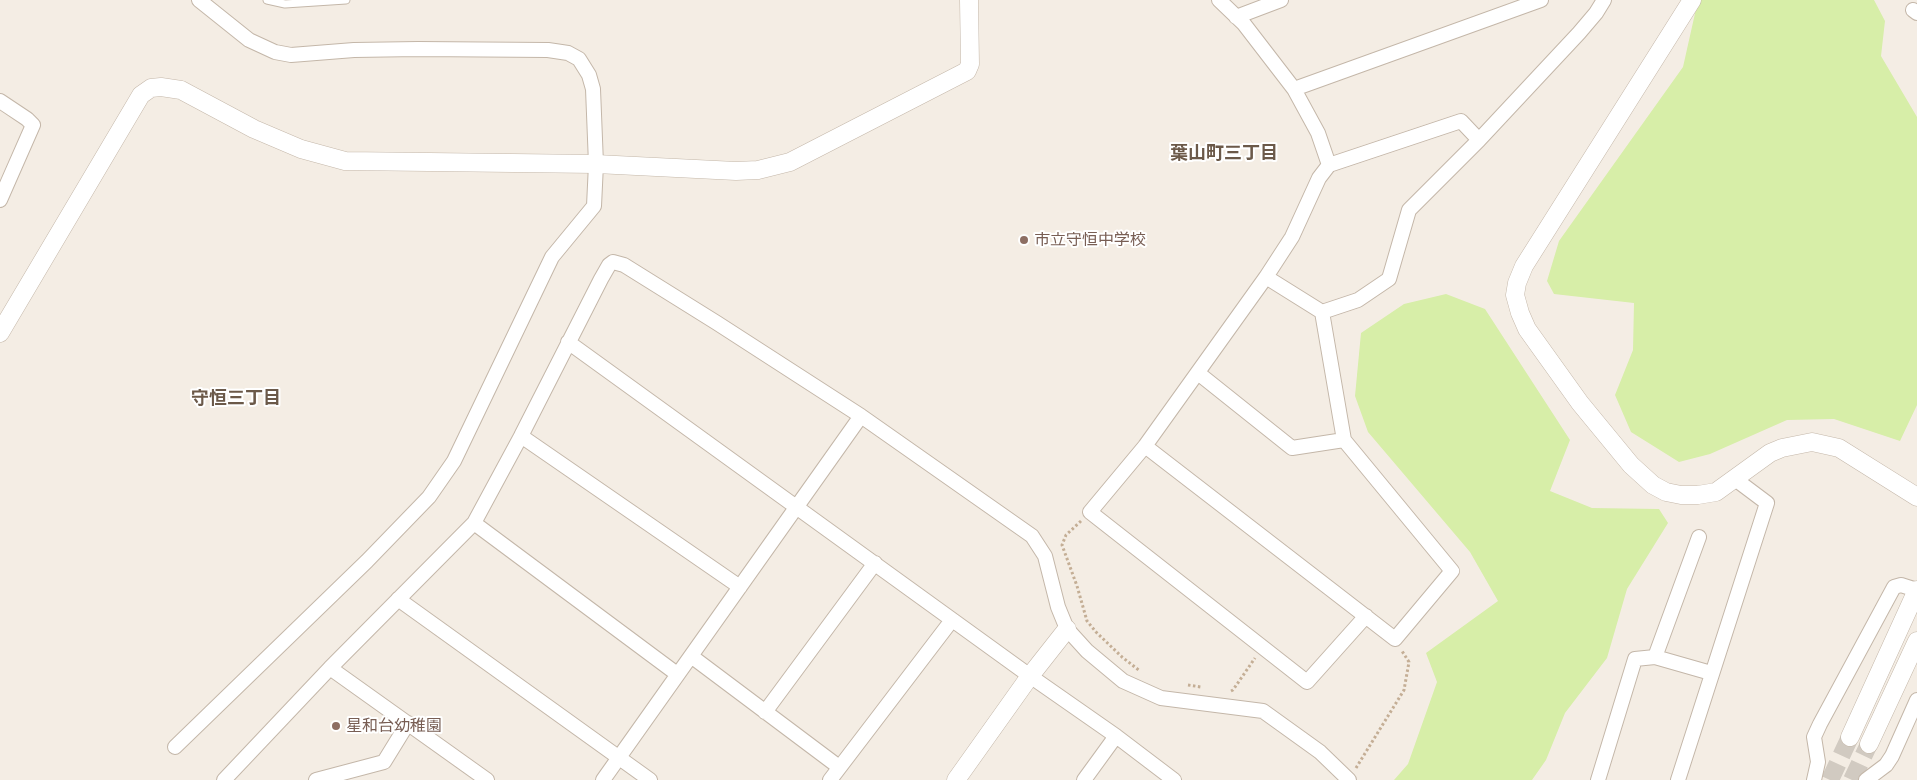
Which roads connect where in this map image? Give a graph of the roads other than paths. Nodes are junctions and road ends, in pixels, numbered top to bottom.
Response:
1 (199, 0) edge
2 (267, 0) edge
3 (346, 0) edge
4 (969, 0) edge
5 (1219, 0) edge
6 (1281, 0) edge
7 (1541, 0) edge
8 (1604, 0) edge
9 (1692, 0) edge
10 (1236, 17) junction
11 (1294, 89) junction
12 (0, 101) edge
13 (1478, 140) junction
14 (596, 164) junction
15 (1329, 165) junction
16 (0, 200) edge
17 (1266, 277) junction
18 (1322, 312) junction
19 (0, 334) edge
20 (568, 342) junction
21 (1198, 373) junction
22 (861, 416) junction
23 (521, 436) junction
24 (1344, 440) junction
25 (1145, 446) junction
26 (1735, 479) junction
27 (1917, 497) edge
28 (797, 506) junction
29 (474, 523) junction
30 (1699, 537) dead end
31 (875, 563) junction
32 (740, 587) junction
33 (1917, 590) edge
34 (398, 599) junction
35 (1366, 616) junction
36 (952, 620) junction
37 (1067, 629) junction
38 (1917, 641) edge
39 (691, 656) junction
40 (1655, 657) junction
41 (330, 668) junction
42 (1712, 673) junction
43 (677, 674) junction
44 (1030, 676) junction
45 (1917, 700) edge
46 (765, 712) junction
47 (408, 723) junction
48 (1116, 736) junction
49 (1850, 737) tunnel mouth
50 (1869, 744) tunnel mouth
51 (175, 747) dead end
52 (619, 758) junction
53 (839, 767) junction
54 (224, 780) edge
55 (316, 780) edge
56 (486, 780) edge
57 (604, 780) edge
58 (650, 780) edge
59 (830, 780) edge
60 (956, 780) edge
61 (1084, 780) edge
62 (1174, 780) edge
63 (1349, 780) edge
64 (1598, 780) edge
65 (1678, 780) edge
66 (1814, 780) edge
67 (1866, 780) edge

1 - 14 street
2 - 3 lane
4 - 14 street
5 - 10 street
6 - 10 street
7 - 11 street
8 - 13 street
9 - 26 street
10 - 11 street
11 - 15 street
12 - 16 street
13 - 15 street
13 - 18 street
14 - 19 street
14 - 51 street
15 - 17 street
17 - 18 street
17 - 21 street
18 - 24 street
20 - 22 street
20 - 23 street
20 - 28 street
21 - 24 street
21 - 25 street
22 - 28 street
22 - 37 street
23 - 29 street
23 - 32 street
24 - 35 street
25 - 35 street
25 - 35 street
26 - 27 street
26 - 42 street
28 - 31 street
28 - 32 street
29 - 34 street
29 - 43 street
30 - 40 street
31 - 36 street
31 - 46 street
32 - 39 street
33 - 49 street
33 - 66 street
34 - 41 street
34 - 52 street
36 - 44 street
36 - 53 street
37 - 44 street
37 - 63 street
38 - 50 street
39 - 43 street
39 - 46 street
40 - 42 street
40 - 64 street
41 - 47 street
41 - 54 street
42 - 65 street
43 - 52 street
44 - 48 street
44 - 60 street
45 - 67 street
46 - 53 street
47 - 55 street
47 - 56 street
48 - 61 street
48 - 62 street
52 - 57 street
52 - 58 street
53 - 59 street

